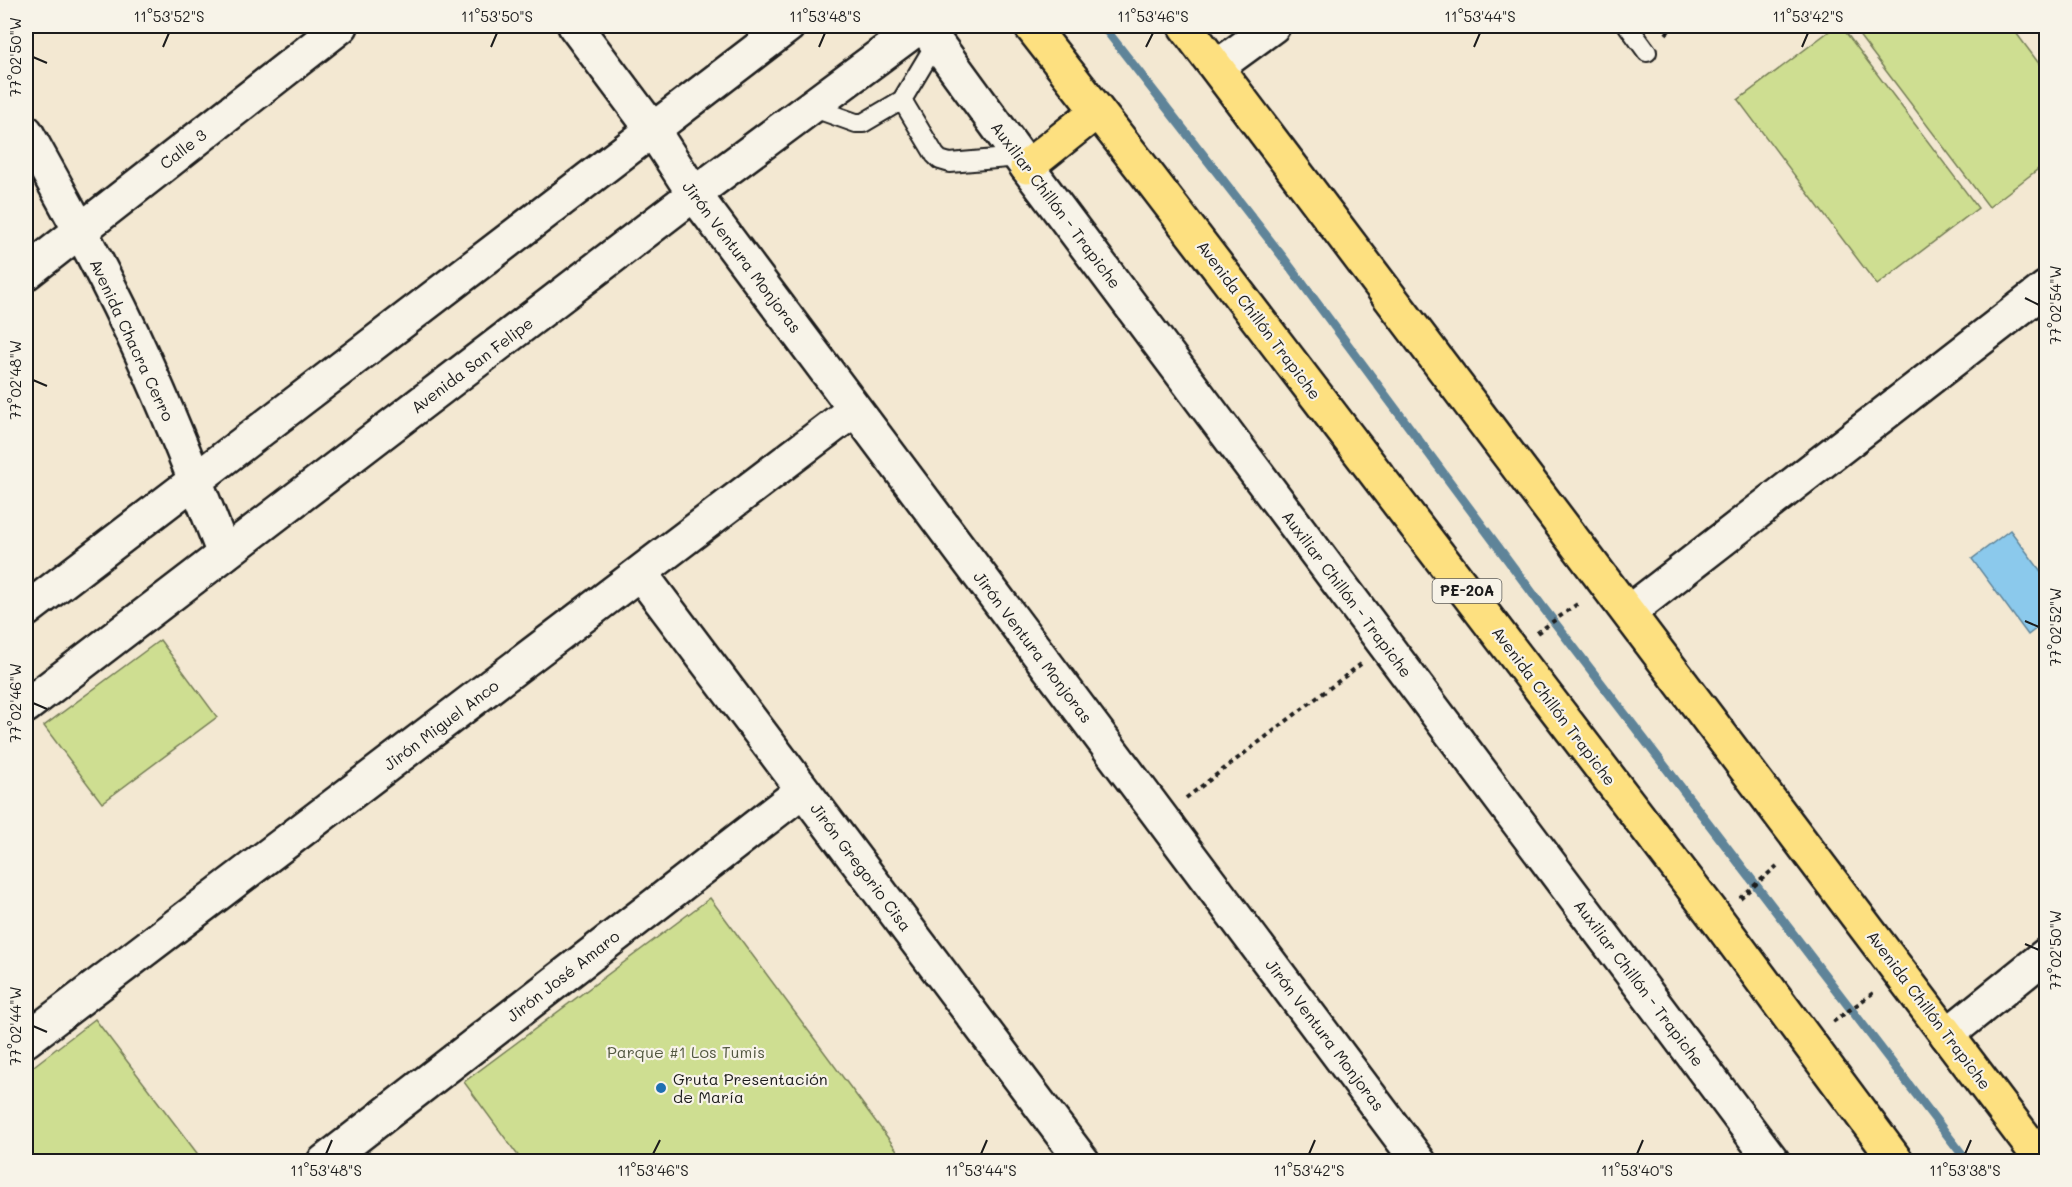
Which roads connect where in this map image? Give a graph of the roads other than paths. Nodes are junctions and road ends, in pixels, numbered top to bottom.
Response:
1 (341, 26) edge
2 (575, 26) edge
3 (788, 26) edge
4 (1031, 26) edge
5 (1185, 26) edge
6 (1273, 26) edge
7 (1628, 26) edge
8 (927, 31) edge
9 (1647, 52) dead end
10 (1217, 66) junction
11 (902, 100) junction
12 (811, 107) junction
13 (1097, 111) junction
14 (651, 129) junction
15 (26, 132) edge
16 (1023, 162) junction
17 (694, 194) junction
18 (80, 229) junction
19 (26, 273) edge
20 (2046, 288) edge
21 (855, 409) junction
22 (195, 480) junction
23 (224, 554) junction
24 (639, 573) junction
25 (26, 610) edge
26 (1629, 612) junction
27 (26, 706) edge
28 (803, 790) junction
29 (2046, 955) edge
30 (1947, 1035) junction
31 (26, 1040) edge
32 (324, 1161) edge
33 (1083, 1161) edge
34 (1419, 1161) edge
35 (1773, 1161) edge
36 (1897, 1161) edge
37 (2043, 1161) edge

1 - 18 street, Calle 3
2 - 14 street, Jirón Ventura Monjoras
3 - 14 street
4 - 13 main road, Avenida Chillón Trapiche / PE-20A
5 - 10 main road, Avenida Chillón Trapiche
6 - 10 street
7 - 9 lane
8 - 11 lane
8 - 12 street, Avenida San Felipe
8 - 16 street, Auxiliar Chillón - Trapiche
10 - 26 main road, Avenida Chillón Trapiche
11 - 12 lane
11 - 16 lane
12 - 17 street, Avenida San Felipe
13 - 16 main road
13 - 36 main road, Avenida Chillón Trapiche / PE-20A
14 - 17 street, Jirón Ventura Monjoras
14 - 22 street
15 - 18 street, Avenida Chacra Cerro
16 - 35 street, Auxiliar Chillón - Trapiche
17 - 21 street, Jirón Ventura Monjoras
17 - 23 street, Avenida San Felipe
18 - 19 street, Calle 3
18 - 22 street, Avenida Chacra Cerro
20 - 26 street
21 - 24 street, Jirón Miguel Anco
21 - 34 street, Jirón Ventura Monjoras
22 - 23 street, Avenida Chacra Cerro
22 - 25 street
23 - 27 street, Avenida San Felipe
24 - 28 street, Jirón Gregorio Cisa
24 - 31 street, Jirón Miguel Anco
26 - 30 main road, Avenida Chillón Trapiche
28 - 32 street, Jirón José Amaro
28 - 33 street, Jirón Gregorio Cisa
29 - 30 street
30 - 37 main road, Avenida Chillón Trapiche

